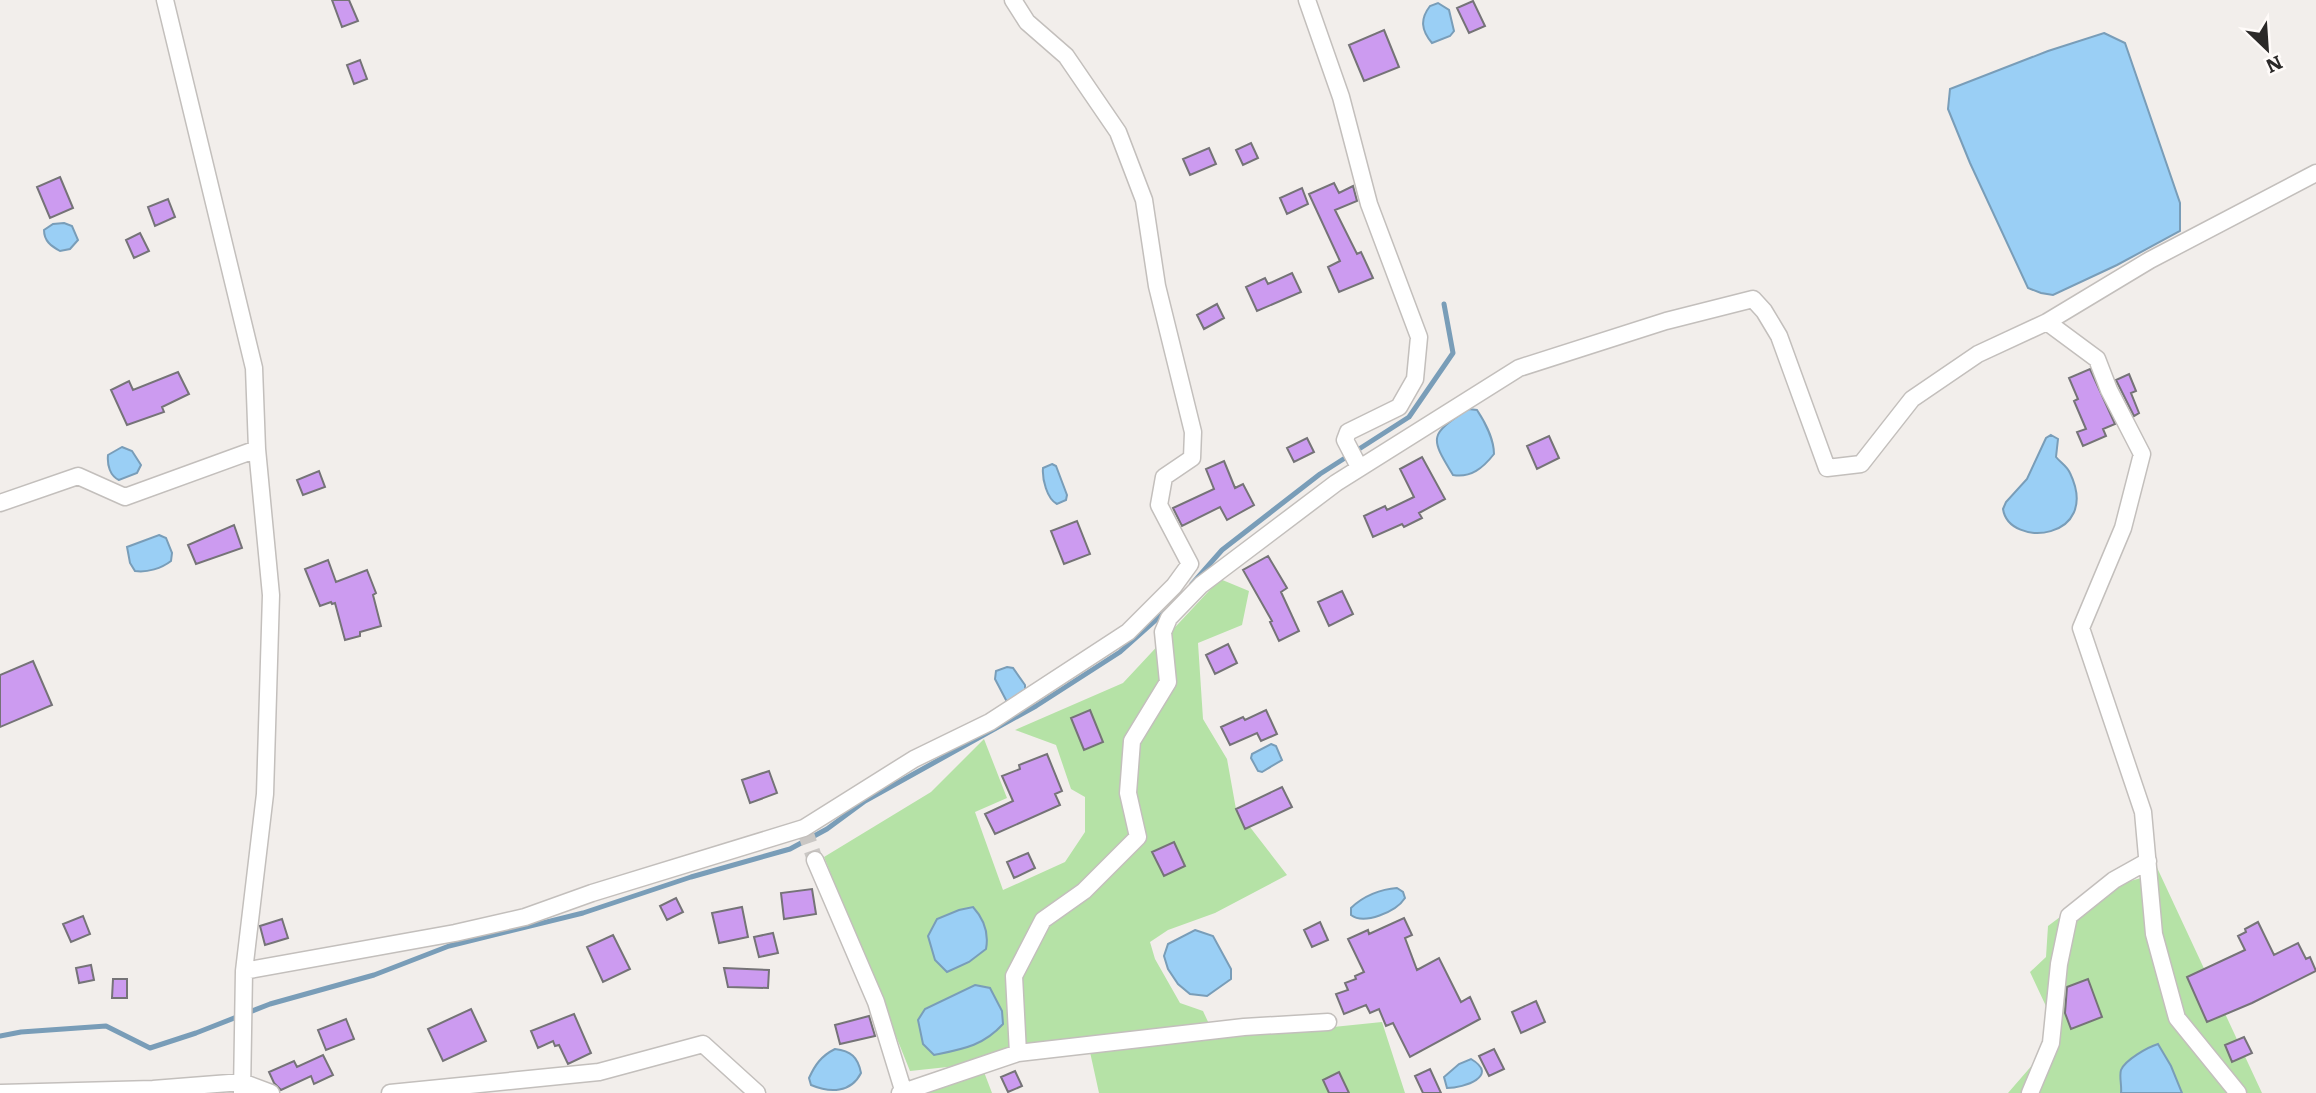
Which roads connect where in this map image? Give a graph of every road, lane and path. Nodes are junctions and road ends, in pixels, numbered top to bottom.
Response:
1 (165, 0) edge
2 (1013, 0) edge
3 (1307, 0) edge
4 (2316, 173) edge
5 (2047, 322) junction
6 (257, 449) junction
7 (1359, 467) junction
8 (0, 503) edge
9 (815, 860) tunnel mouth
10 (2148, 861) junction
11 (244, 971) junction
12 (1328, 1022) dead end
13 (1018, 1053) junction
14 (242, 1088) edge
15 (1, 1093) edge
16 (271, 1093) edge
17 (390, 1093) edge
18 (757, 1093) edge
19 (902, 1093) edge
20 (2030, 1093) edge
21 (2238, 1093) edge

1 - 6 street
2 - 11 street
3 - 7 street
4 - 5 street
5 - 7 street
5 - 10 street
6 - 8 street
6 - 11 street
7 - 13 street
9 - 19 street
10 - 20 street
10 - 21 street
11 - 14 street
12 - 13 street
13 - 19 street
14 - 15 street
14 - 16 street
17 - 18 street

